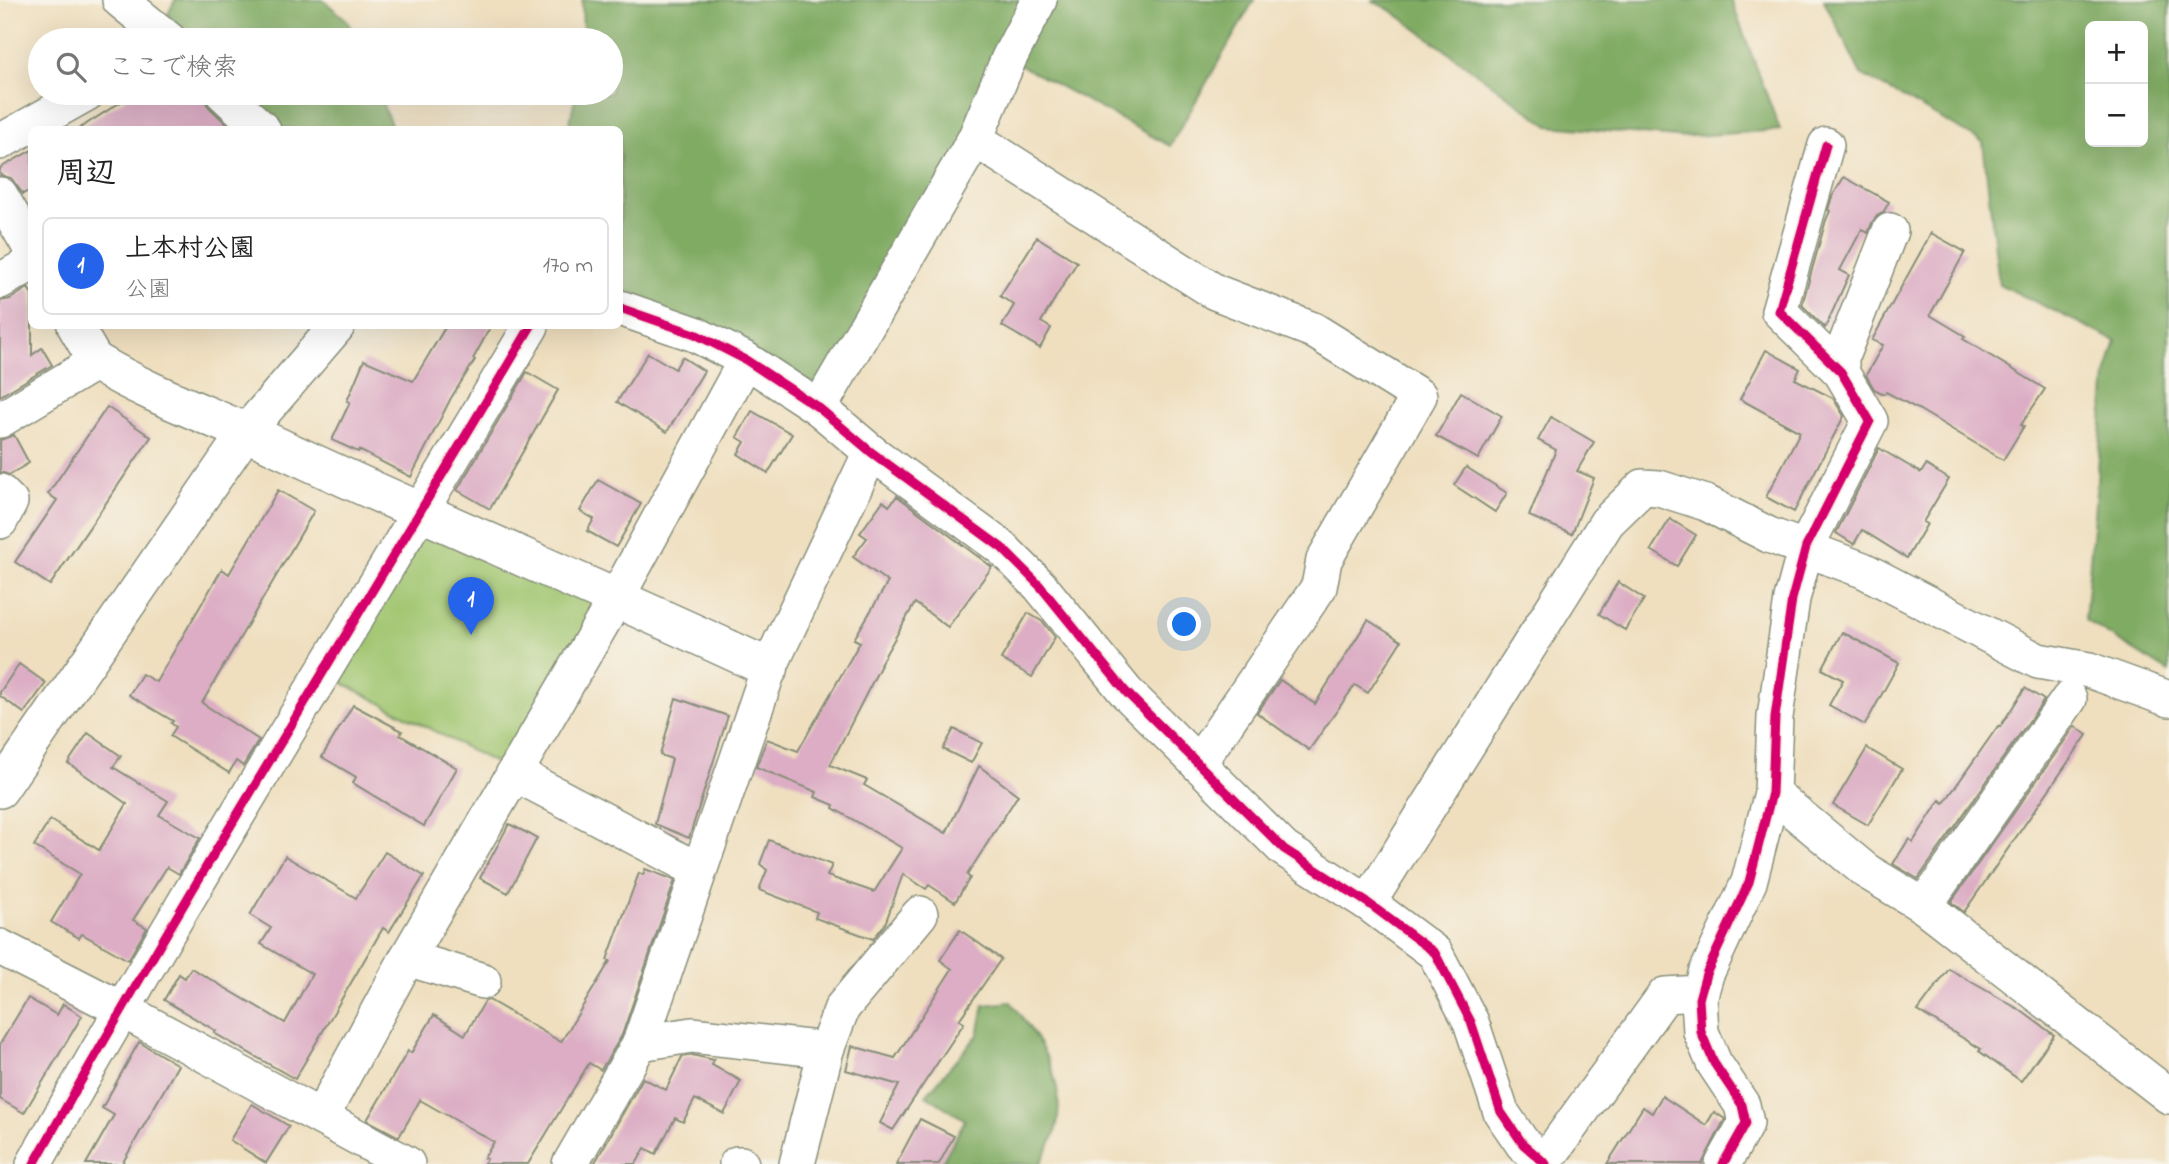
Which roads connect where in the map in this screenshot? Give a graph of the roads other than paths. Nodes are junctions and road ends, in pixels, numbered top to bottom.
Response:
1 (120, 0) edge
2 (1039, 0) edge
3 (154, 28) edge
4 (66, 105) edge
5 (236, 105) edge
6 (28, 126) edge
7 (29, 126) edge
8 (259, 126) edge
9 (975, 139) junction
10 (0, 142) edge
11 (1826, 145) dead end
12 (0, 195) edge
13 (1890, 231) dead end
14 (28, 243) edge
15 (28, 265) edge
16 (0, 281) edge
17 (623, 309) edge
18 (77, 329) edge
19 (334, 329) edge
20 (529, 329) edge
21 (746, 360) junction
22 (96, 362) junction
23 (1841, 372) junction
24 (819, 408) junction
25 (0, 420) edge
26 (246, 432) junction
27 (871, 452) junction
28 (0, 492) edge
29 (421, 513) junction
30 (0, 521) edge
31 (1806, 547) junction
32 (617, 597) junction
33 (769, 668) junction
34 (2069, 699) dead end
35 (2169, 699) edge
36 (1198, 764) junction
37 (514, 773) junction
38 (0, 790) edge
39 (1772, 793) junction
40 (698, 870) junction
41 (1368, 903) junction
42 (1924, 906) junction
43 (920, 914) dead end
44 (0, 947) edge
45 (407, 958) junction
46 (483, 981) dead end
47 (1701, 993) junction
48 (121, 1009) junction
49 (640, 1043) junction
50 (825, 1050) junction
51 (2169, 1096) edge
52 (321, 1117) junction
53 (1545, 1163) edge
54 (34, 1164) edge
55 (407, 1164) edge
56 (570, 1164) edge
57 (797, 1164) edge
58 (1723, 1164) edge

1 - 3 street
2 - 9 street
4 - 7 street
5 - 8 street
6 - 10 street
9 - 24 street
9 - 36 street
11 - 23 street
12 - 14 street
13 - 23 street
15 - 16 street
17 - 21 street
18 - 22 street
19 - 26 street
20 - 29 street
21 - 24 street
21 - 32 street
22 - 25 street
22 - 26 street
23 - 31 street
24 - 27 street
26 - 29 street
26 - 38 street
27 - 33 street
27 - 36 street
28 - 30 street
29 - 32 street
29 - 48 street
31 - 35 street
31 - 39 street
31 - 41 street
32 - 33 street
32 - 37 street
33 - 40 street
34 - 42 street
36 - 41 street
37 - 40 street
37 - 45 street
39 - 42 street
39 - 47 street
40 - 49 street
41 - 53 street
42 - 51 street
43 - 50 street
44 - 48 street
45 - 46 street
45 - 52 street
47 - 53 street
47 - 58 street
48 - 52 street
48 - 54 street
49 - 50 street
49 - 56 street
50 - 57 street
52 - 55 street

